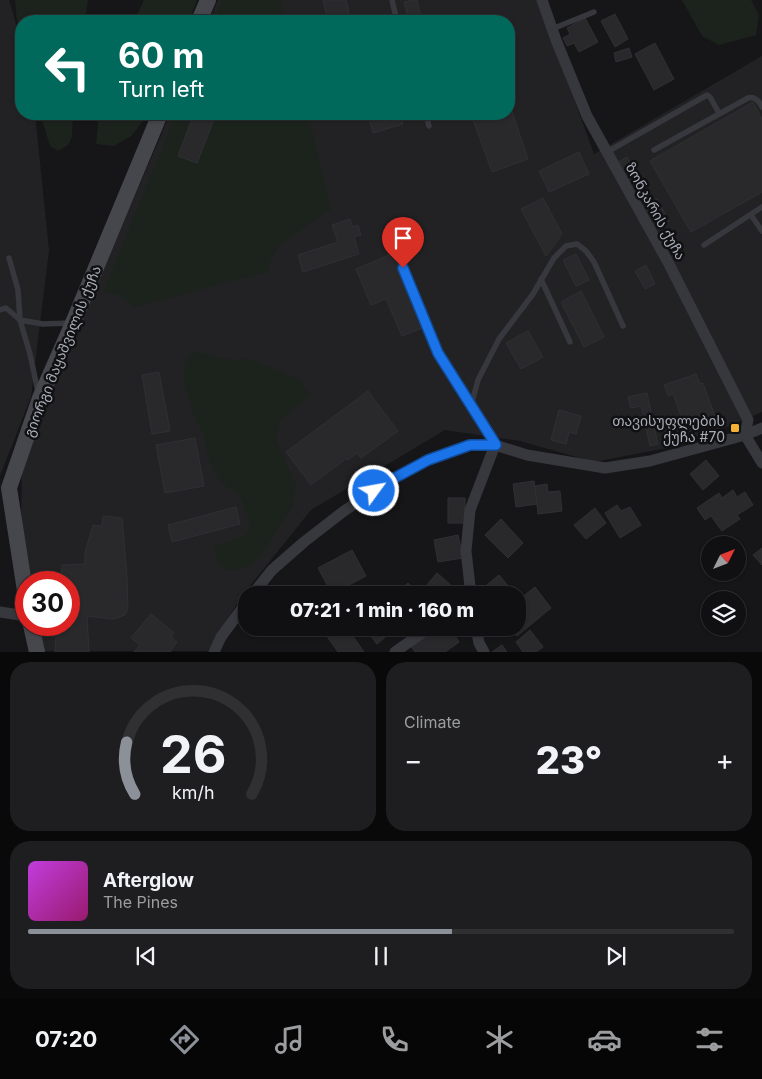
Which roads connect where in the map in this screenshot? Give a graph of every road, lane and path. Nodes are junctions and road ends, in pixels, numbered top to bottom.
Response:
1 (208, 0) edge
2 (392, 0) edge
3 (542, 0) edge
4 (594, 12) dead end
5 (202, 15) edge
6 (396, 15) edge
7 (552, 29) junction
8 (762, 107) edge
9 (719, 113) junction
10 (158, 120) edge
11 (428, 120) edge
12 (429, 126) dead end
13 (654, 150) dead end
14 (607, 152) junction
15 (762, 208) edge
16 (751, 215) junction
17 (762, 232) edge
18 (704, 245) dead end
19 (9, 258) dead end
20 (403, 268) dead end
21 (541, 279) junction
22 (0, 310) edge
23 (20, 320) junction
24 (73, 323) junction
25 (623, 326) dead end
26 (570, 342) dead end
27 (40, 398) junction
28 (471, 406) junction
29 (762, 428) edge
30 (745, 435) junction
31 (496, 445) junction
32 (762, 463) edge
33 (22, 571) edge
34 (259, 586) edge
35 (470, 586) edge
36 (0, 612) edge
37 (15, 614) edge
38 (238, 614) edge
39 (33, 636) edge
40 (418, 636) edge
41 (478, 636) edge
42 (36, 652) edge
43 (214, 652) edge
44 (395, 652) edge
45 (484, 652) edge

1 - 5 street
2 - 6 lane
3 - 7 street, ზონკარის ქუჩა
4 - 7 lane
7 - 14 street, ზონკარის ქუჩა
8 - 9 lane
9 - 13 lane
9 - 14 lane
10 - 24 street, გიორგი მაყაშვილის ქუჩა
11 - 12 lane
14 - 30 street, ზონკარის ქუჩა
15 - 16 lane
16 - 17 lane
16 - 18 lane
19 - 23 lane
20 - 28 lane
21 - 25 lane
21 - 26 lane
21 - 28 lane
22 - 23 lane
23 - 24 lane
23 - 27 lane
24 - 27 street, გიორგი მაყაშვილის ქუჩა
27 - 33 street, გიორგი მაყაშვილის ქუჩა
28 - 31 lane
29 - 30 street
30 - 31 street
30 - 32 street
31 - 34 street
31 - 35 street
36 - 37 street
38 - 43 street
39 - 42 street
40 - 44 street
41 - 45 street

